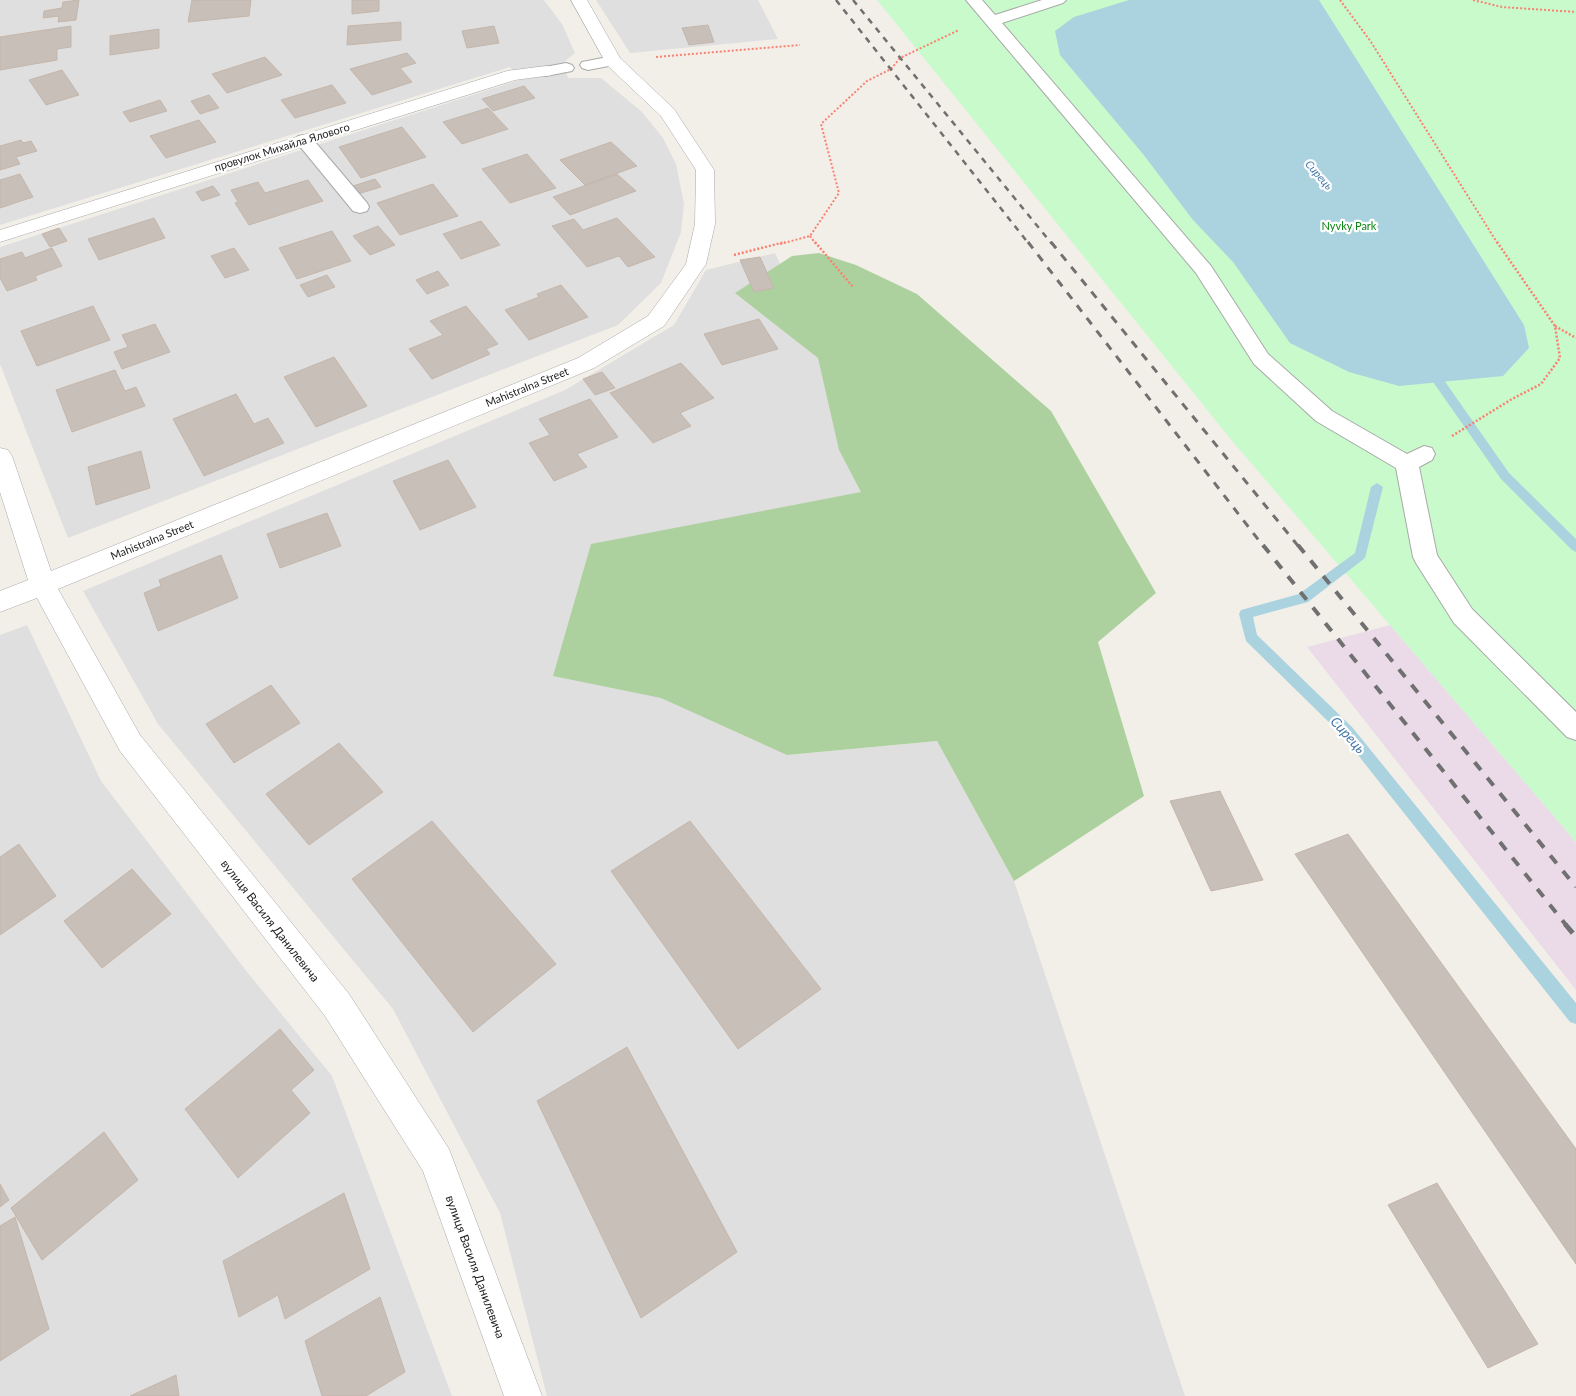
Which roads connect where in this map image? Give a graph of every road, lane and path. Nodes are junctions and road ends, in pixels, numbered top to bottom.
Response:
1 (579, 0) edge
2 (974, 0) edge
3 (1058, 0) edge
4 (1340, 0) edge
5 (1473, 0) edge
6 (1576, 12) edge
7 (993, 21) junction
8 (800, 45) dead end
9 (613, 61) junction
10 (588, 65) dead end
11 (566, 68) dead end
12 (546, 71) joint
13 (304, 140) junction
14 (360, 207) dead end
15 (0, 236) edge
16 (810, 236) junction
17 (696, 264) junction
18 (852, 287) dead end
19 (1555, 326) junction
20 (1576, 338) edge
21 (1484, 416) dead end
22 (0, 456) edge
23 (43, 585) junction
24 (0, 602) edge
25 (1576, 728) edge
26 (523, 1396) edge

1 - 9 street, Mahistralna Street
2 - 7 lane
3 - 7 lane
4 - 19 path
5 - 6 path
7 - 16 path
7 - 25 lane
8 - 9 path
9 - 10 lane
9 - 17 street, Mahistralna Street
11 - 12 lane, провулок Михайла Ялового
12 - 13 street, провулок Михайла Ялового
13 - 14 lane
13 - 15 street, провулок Михайла Ялового
16 - 17 path
16 - 18 path
17 - 23 street, Mahistralna Street
19 - 20 path
19 - 21 path
22 - 23 street, вулиця Василя Данилевича
23 - 24 street, Mahistralna Street
23 - 26 street, вулиця Василя Данилевича

